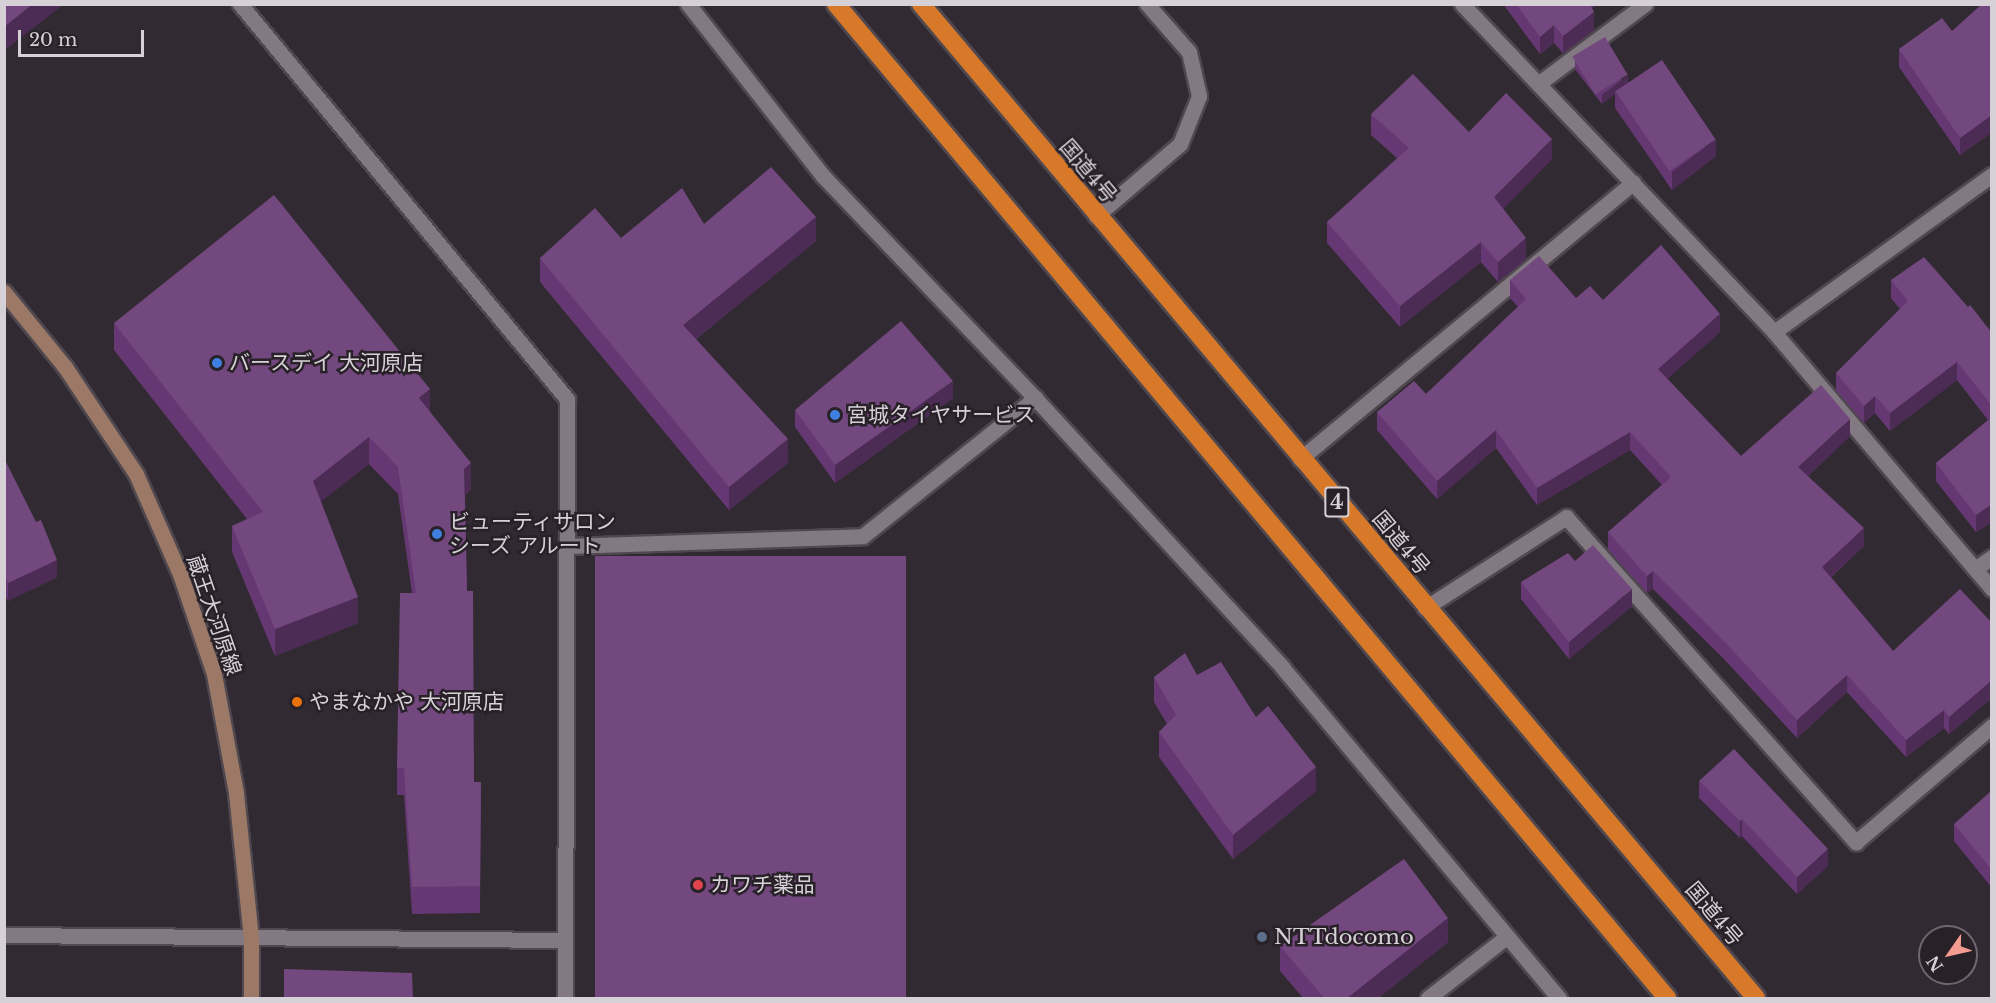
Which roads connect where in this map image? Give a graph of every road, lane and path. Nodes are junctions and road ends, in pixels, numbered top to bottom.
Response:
1 (240, 4) edge
2 (688, 4) edge
3 (836, 4) edge
4 (921, 4) edge
5 (1147, 4) edge
6 (1462, 4) edge
7 (1644, 4) edge
8 (1538, 84) junction
9 (1992, 175) edge
10 (1633, 183) junction
11 (1096, 216) junction
12 (4, 292) edge
13 (1774, 332) junction
14 (1035, 398) junction
15 (1300, 459) junction
16 (567, 546) junction
17 (1992, 557) edge
18 (1975, 569) junction
19 (1992, 589) edge
20 (1425, 608) junction
21 (1992, 726) edge
22 (4, 935) edge
23 (1506, 936) junction
24 (251, 939) junction
25 (565, 940) junction
26 (251, 999) edge
27 (565, 999) edge
28 (1428, 999) edge
29 (1559, 999) edge
30 (1666, 999) edge
31 (1756, 999) edge

1 - 16 street
2 - 14 street
3 - 30 highway
4 - 11 highway, 国道4号 / 4
5 - 11 street
6 - 8 street
7 - 8 street
8 - 10 street
9 - 13 street
10 - 13 street
10 - 15 street
11 - 15 highway, 国道4号 / 4
12 - 24 main road, 蔵王大河原線
13 - 18 street
14 - 16 street
14 - 23 street
15 - 20 highway, 国道4号 / 4
16 - 25 street
17 - 18 street
18 - 19 street
20 - 21 street
20 - 31 highway, 国道4号 / 4
22 - 24 street
23 - 28 street
23 - 29 street
24 - 25 street
24 - 26 main road, 蔵王大河原線
25 - 27 street

